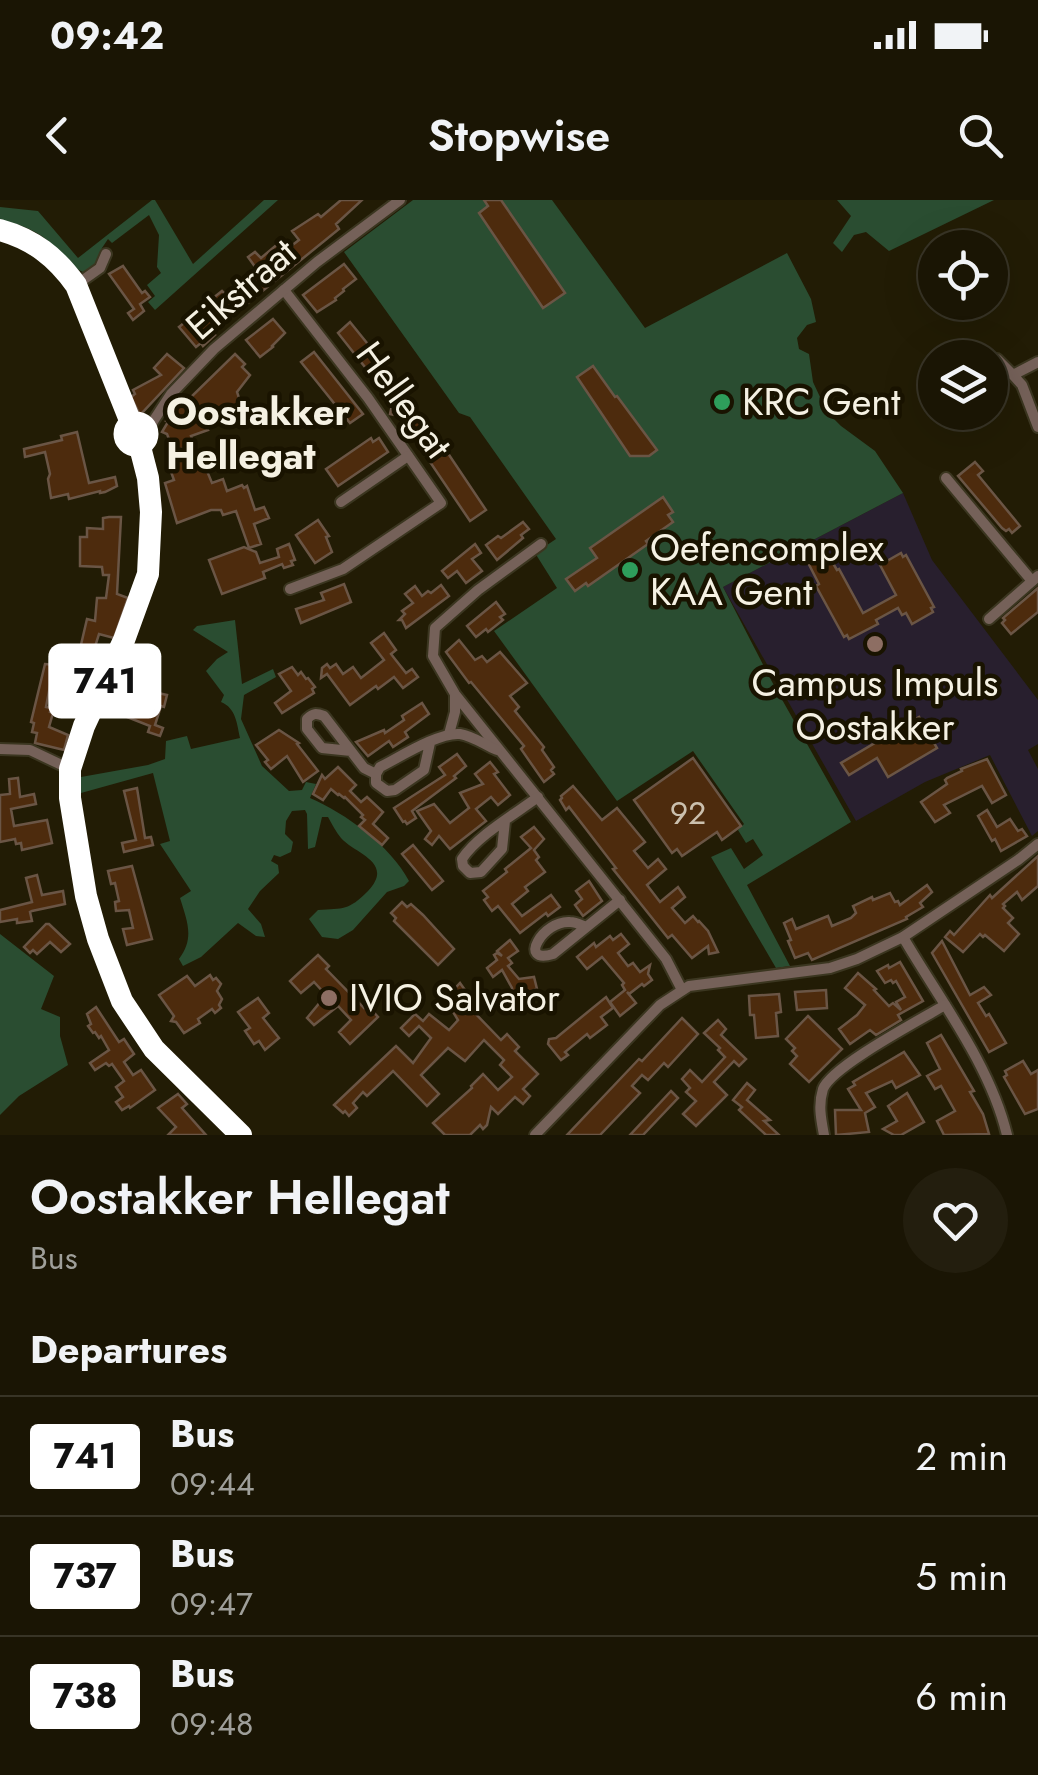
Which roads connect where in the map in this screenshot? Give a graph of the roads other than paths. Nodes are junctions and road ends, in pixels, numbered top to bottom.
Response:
1 (400, 200) edge
2 (0, 230) edge
3 (106, 254) dead end
4 (76, 285) junction
5 (284, 290) junction
6 (1038, 362) edge
7 (1008, 370) edge
8 (1014, 375) junction
9 (1038, 428) edge
10 (139, 443) junction
11 (408, 456) junction
12 (946, 478) dead end
13 (341, 502) dead end
14 (541, 544) dead end
15 (1035, 579) edge
16 (290, 589) dead end
17 (990, 619) dead end
18 (455, 694) junction
19 (450, 734) junction
20 (430, 743) junction
21 (0, 749) edge
22 (351, 751) junction
23 (502, 753) junction
24 (70, 769) junction
25 (376, 774) junction
26 (538, 797) junction
27 (505, 822) junction
28 (1038, 844) edge
29 (620, 900) junction
30 (586, 927) junction
31 (903, 937) junction
32 (682, 990) junction
33 (945, 1006) junction
34 (241, 1135) edge
35 (536, 1135) edge
36 (824, 1135) edge
37 (1007, 1135) edge

1 - 5 street, Eikstraat
2 - 4 street
3 - 4 street
4 - 10 street
5 - 10 street, Eikstraat
5 - 11 street, Hellegat
6 - 8 street
7 - 8 street
8 - 9 street
10 - 24 street
11 - 13 street
11 - 16 street, Hellegat
12 - 15 street
14 - 18 street
15 - 17 street
18 - 19 street
18 - 23 street
19 - 20 street
19 - 23 street
20 - 25 street
20 - 25 street
21 - 24 street
22 - 22 street
22 - 25 street
23 - 26 street
24 - 34 street
26 - 27 street
26 - 29 street
27 - 27 street
28 - 31 street
29 - 30 street
29 - 32 street
30 - 30 street
31 - 32 street
31 - 33 street
32 - 35 street
33 - 36 street
33 - 37 street

